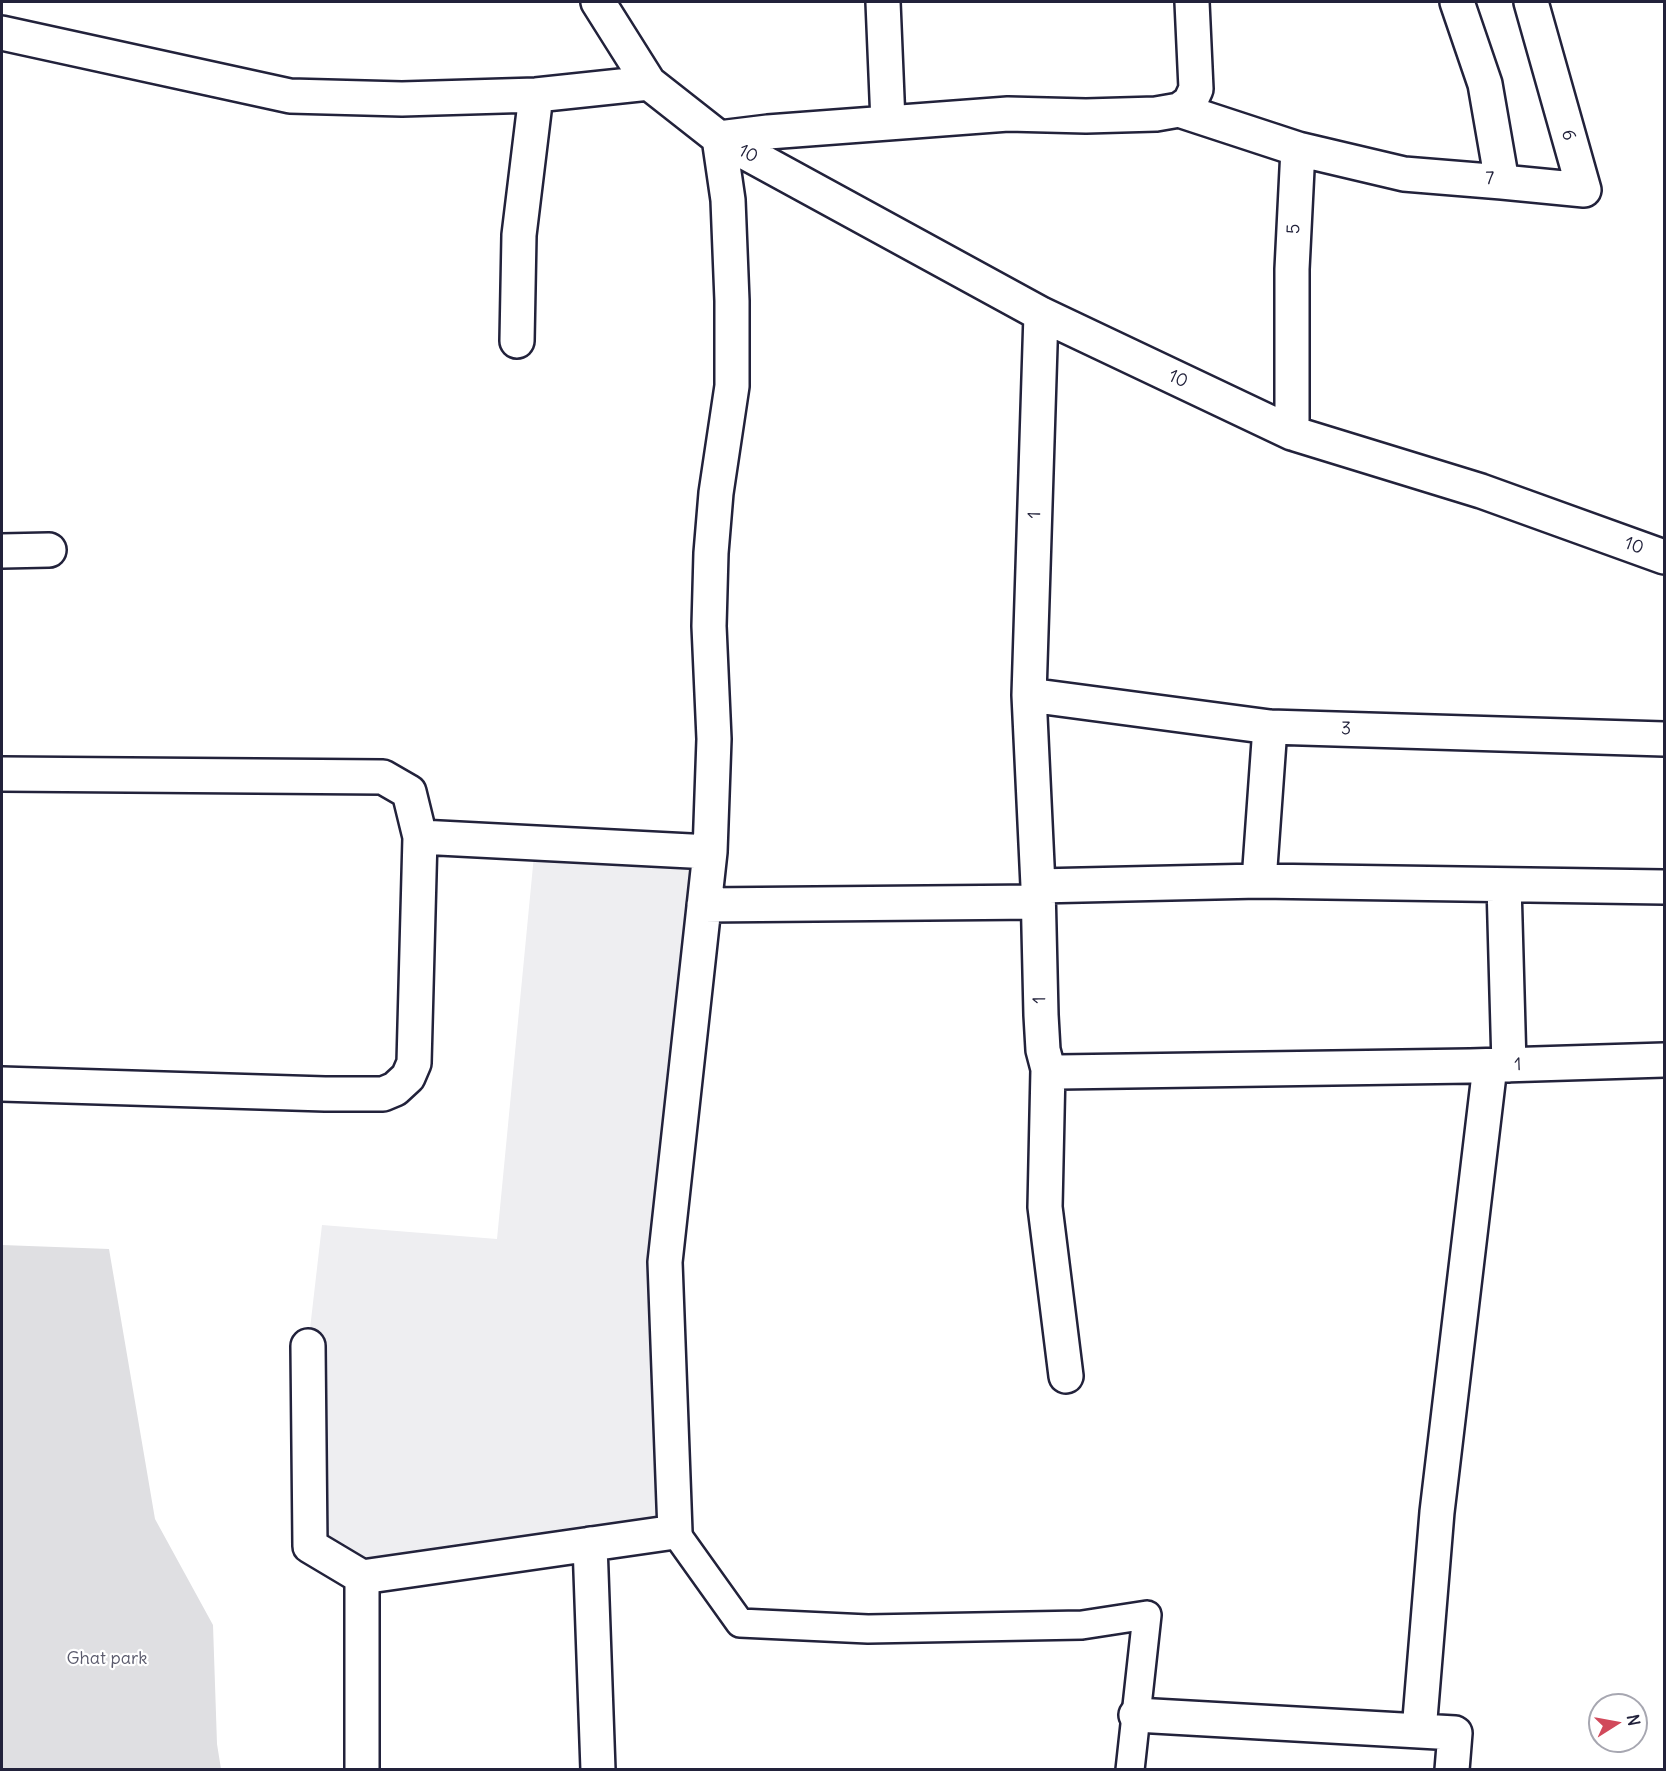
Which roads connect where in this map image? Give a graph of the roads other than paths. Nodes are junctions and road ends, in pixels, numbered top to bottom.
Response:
1 (598, 2) edge
2 (884, 2) edge
3 (1192, 2) edge
4 (1457, 2) edge
5 (1531, 2) edge
6 (2, 33) edge
7 (649, 83) junction
8 (536, 95) junction
9 (1179, 110) junction
10 (888, 122) junction
11 (719, 138) junction
12 (1298, 149) junction
13 (1502, 182) junction
14 (1041, 314) junction
15 (517, 341) dead end
16 (1292, 433) junction
17 (49, 550) dead end
18 (2, 551) edge
19 (1665, 557) edge
20 (1029, 695) junction
21 (1270, 727) junction
22 (1665, 739) edge
23 (2, 774) edge
24 (420, 837) junction
25 (710, 852) junction
26 (1259, 881) junction
27 (1504, 885) junction
28 (1665, 886) edge
29 (1038, 894) junction
30 (704, 905) junction
31 (1665, 1060) edge
32 (1500, 1065) junction
33 (1048, 1070) junction
34 (2, 1084) edge
35 (308, 1346) dead end
36 (1066, 1376) dead end
37 (675, 1532) junction
38 (590, 1544) junction
39 (362, 1577) junction
40 (1136, 1715) junction
41 (1419, 1731) junction
42 (362, 1770) edge
43 (598, 1770) edge
44 (1130, 1770) edge
45 (1452, 1770) edge

1 - 7 street, 10
2 - 10 street
3 - 9 street
4 - 13 street, 7
5 - 13 street, 6
6 - 8 street
7 - 8 street
7 - 11 street, 10
8 - 15 street
9 - 10 street
9 - 12 street
10 - 11 street
11 - 14 street, 10
11 - 25 street
12 - 13 street, 7
12 - 16 street, 5
14 - 16 street, 10
14 - 20 street, 1
16 - 19 street, 10
17 - 18 street
20 - 21 street, 3
20 - 29 street, 1
21 - 22 street, 3
21 - 26 street
23 - 24 street
24 - 25 street
24 - 34 street
25 - 30 street
26 - 27 street
26 - 29 street
27 - 28 street
27 - 32 street
29 - 30 street
29 - 33 street, 1
30 - 37 street
31 - 32 street, 1
32 - 33 street, 1
32 - 41 street
33 - 36 street
35 - 39 street
37 - 38 street
37 - 40 street
38 - 39 street
38 - 43 street
39 - 42 street
40 - 41 street
40 - 44 street
41 - 45 street

